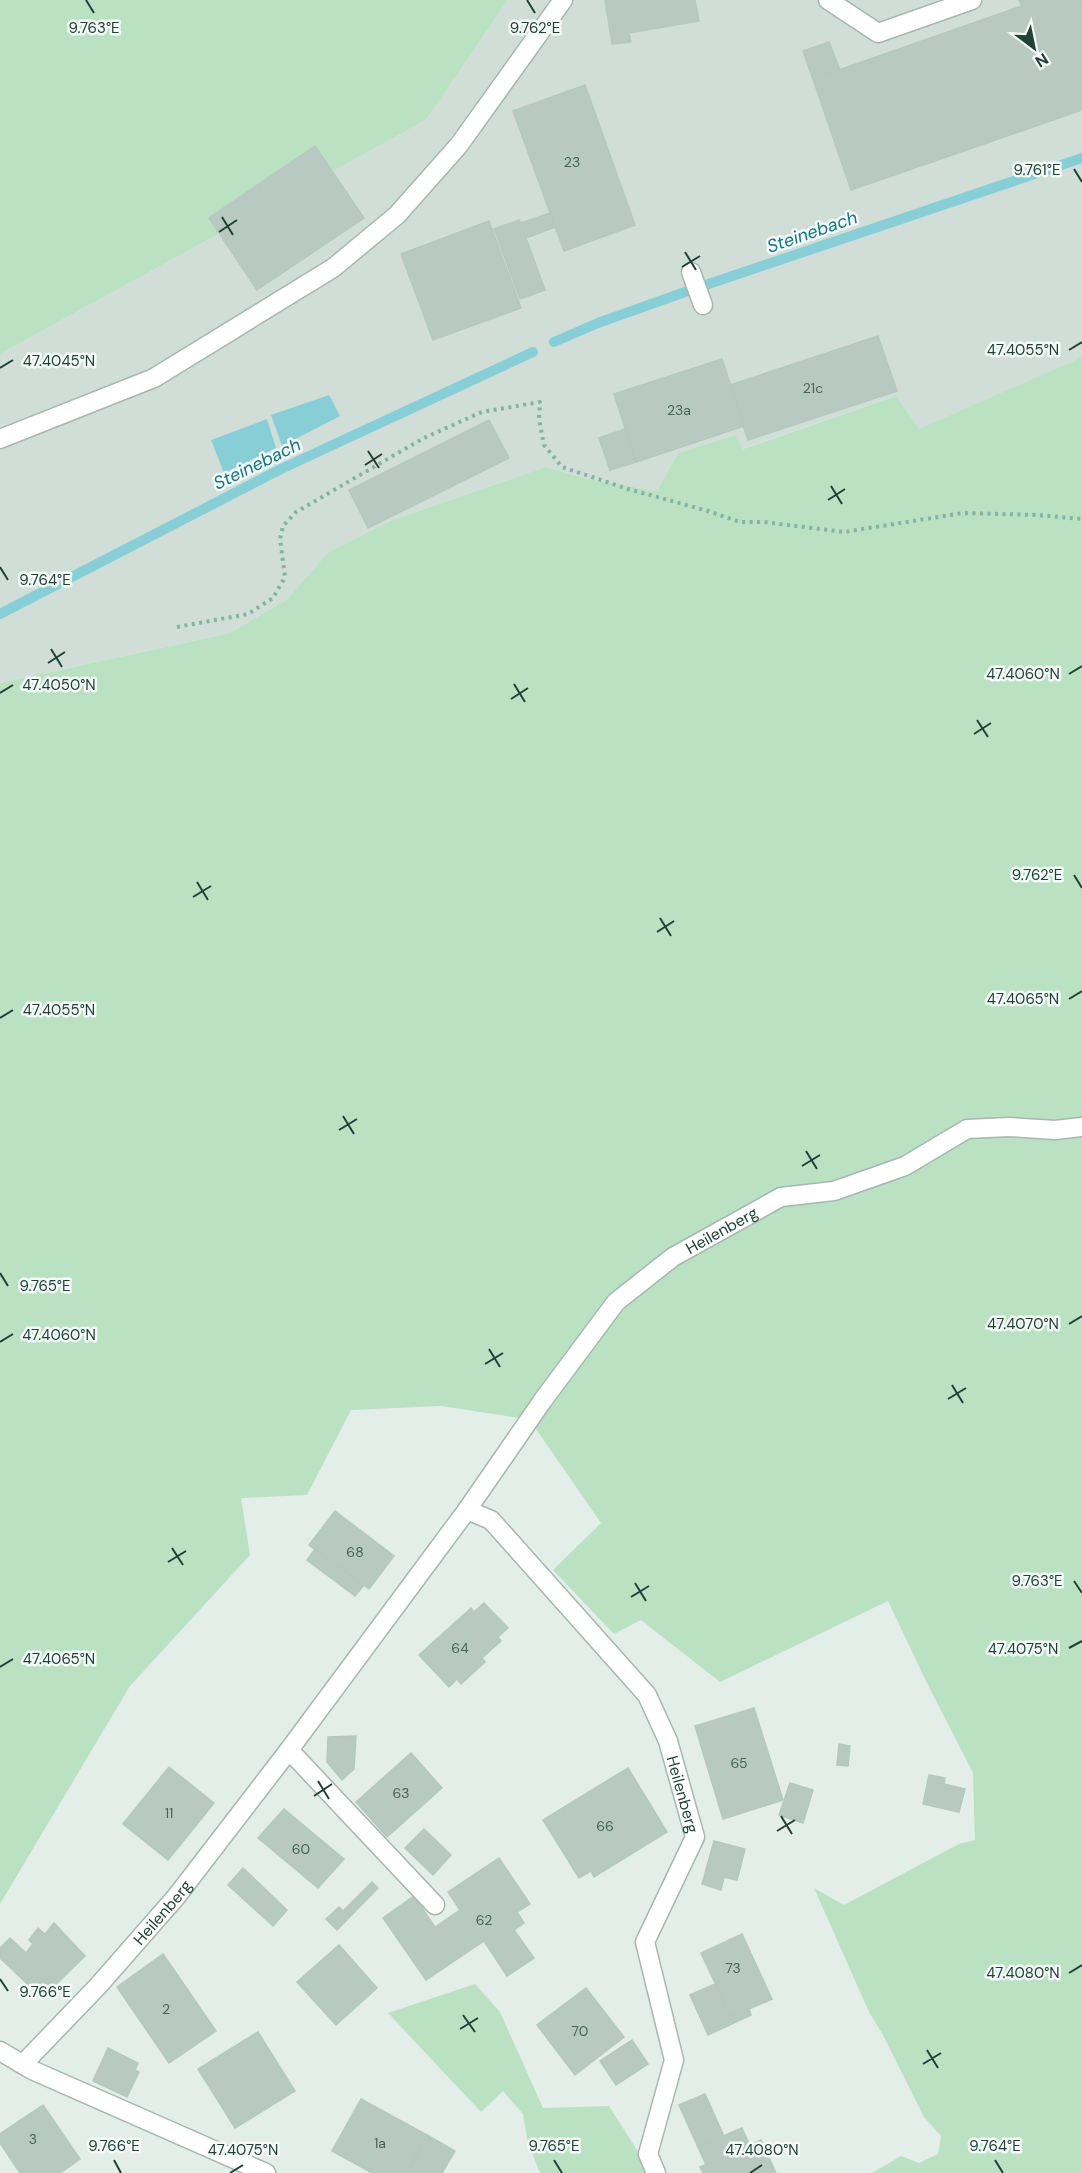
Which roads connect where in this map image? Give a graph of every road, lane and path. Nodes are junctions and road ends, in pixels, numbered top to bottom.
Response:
1 (563, 0) edge
2 (828, 0) edge
3 (972, 0) edge
4 (691, 272) dead end
5 (703, 305) dead end
6 (0, 439) edge
7 (1082, 519) edge
8 (177, 627) dead end
9 (1082, 1127) edge
10 (467, 1510) junction
11 (289, 1750) junction
12 (435, 1905) dead end
13 (0, 2051) edge
14 (28, 2067) junction
15 (266, 2173) edge
16 (656, 2173) edge

1 - 6 street
2 - 3 street
4 - 5 street
7 - 8 path
9 - 10 street, Heilenberg
10 - 11 street, Heilenberg
10 - 16 street, Heilenberg
11 - 12 street
11 - 14 street, Heilenberg
13 - 14 street
14 - 15 street

